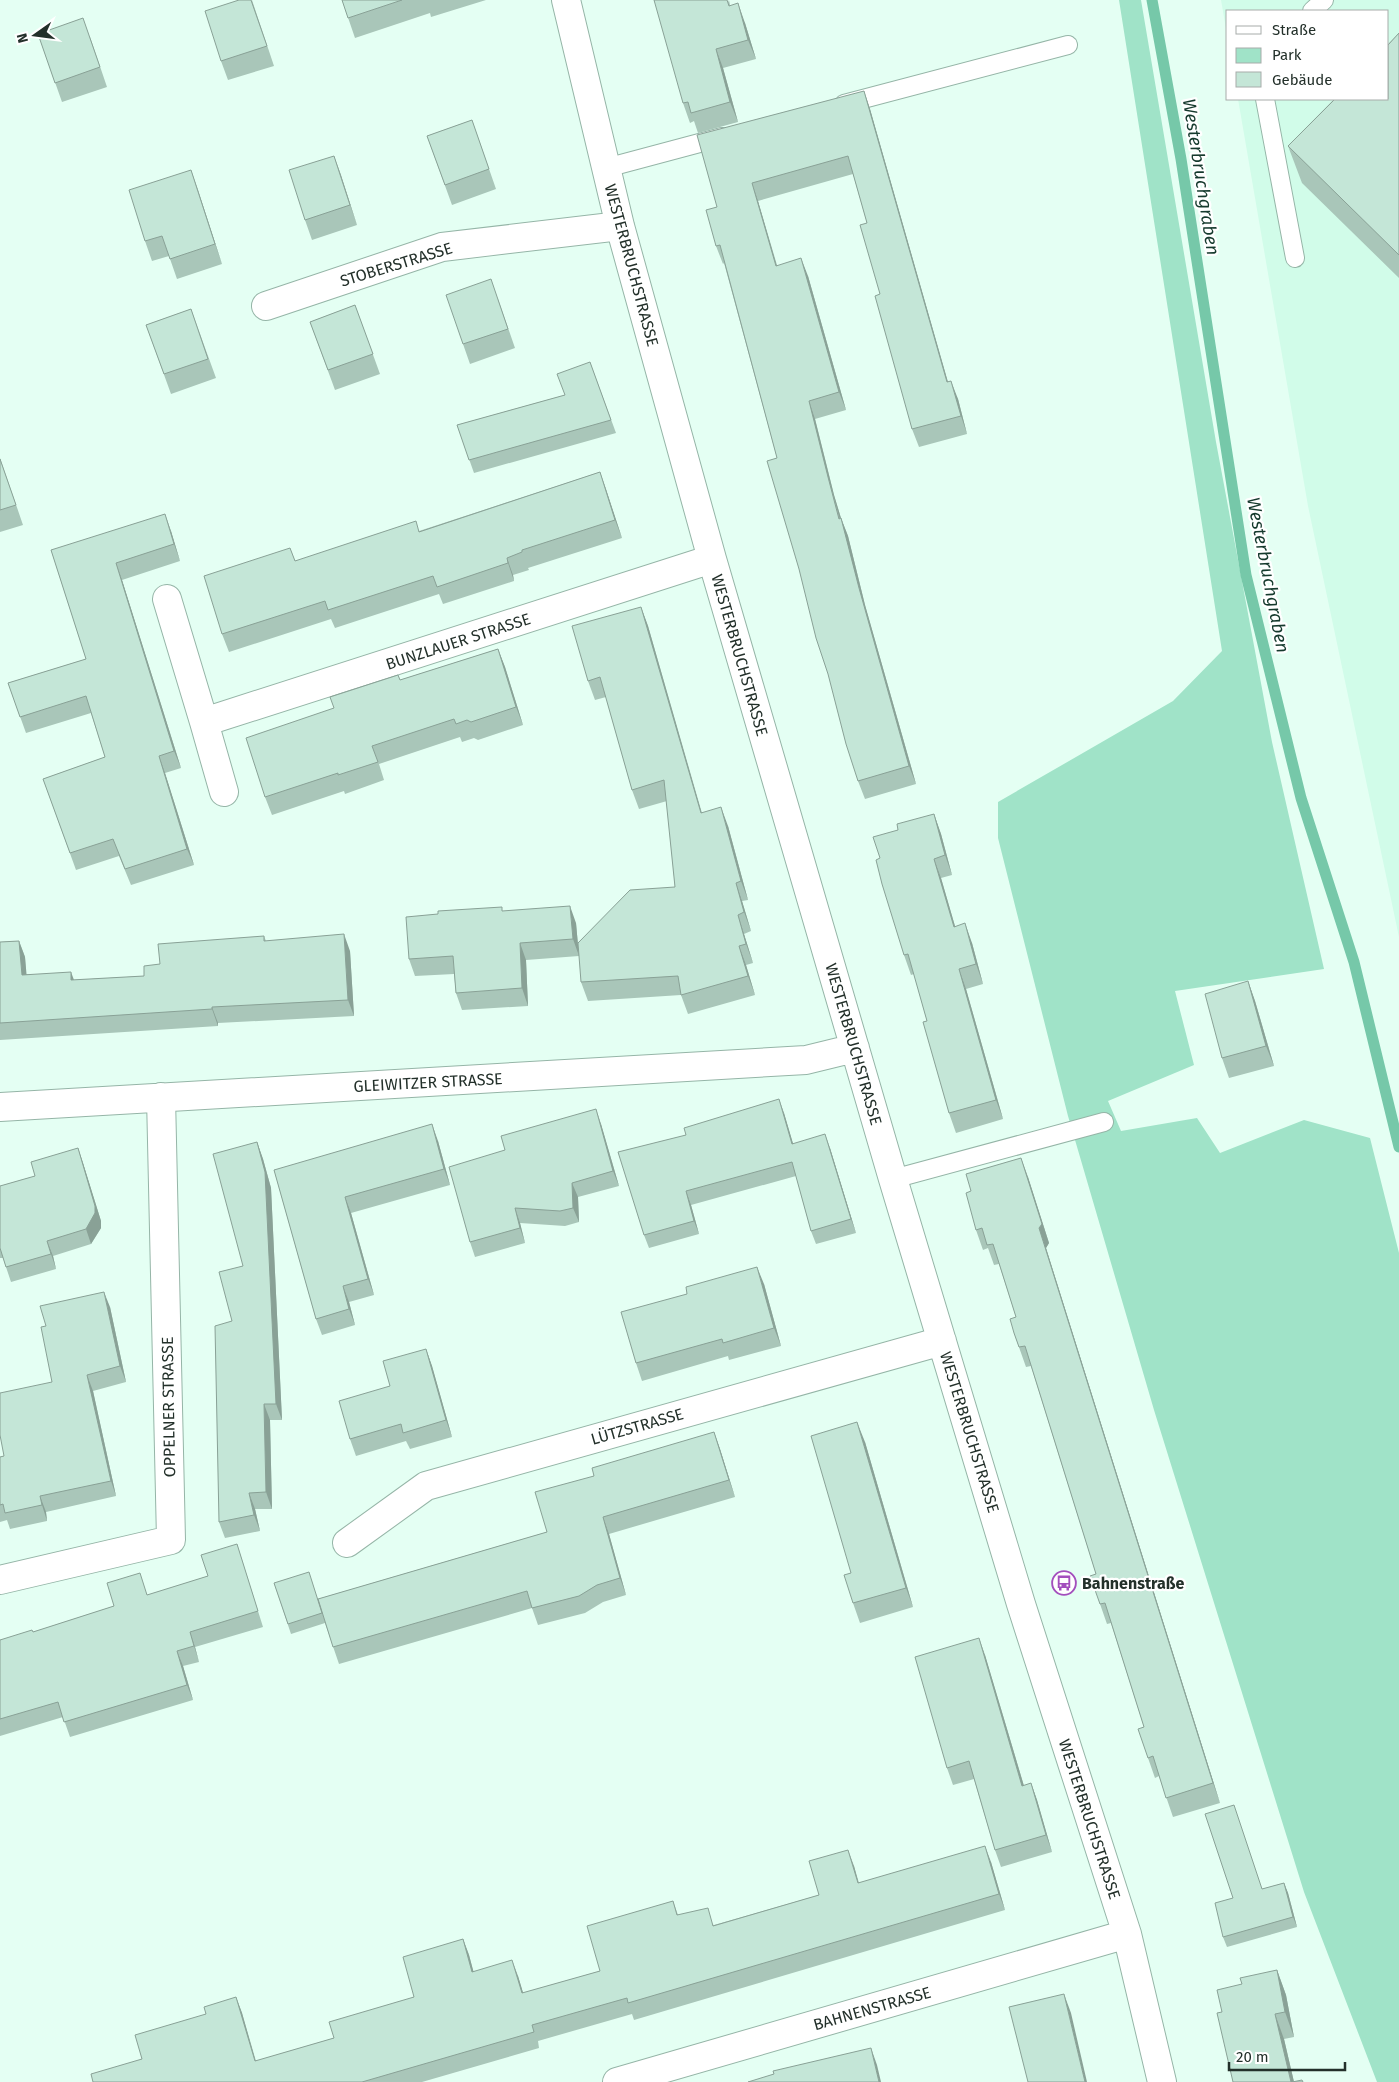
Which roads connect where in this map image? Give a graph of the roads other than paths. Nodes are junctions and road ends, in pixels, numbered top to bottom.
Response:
1 (566, 0) edge
2 (1324, 0) edge
3 (1313, 10) edge
4 (1068, 44) dead end
5 (1265, 100) edge
6 (827, 109) edge
7 (741, 132) edge
8 (606, 168) junction
9 (620, 226) junction
10 (1295, 258) dead end
11 (266, 306) dead end
12 (712, 559) junction
13 (167, 599) dead end
14 (204, 722) junction
15 (224, 792) dead end
16 (855, 1048) junction
17 (161, 1097) junction
18 (0, 1107) edge
19 (1104, 1122) dead end
20 (893, 1179) junction
21 (942, 1341) junction
22 (347, 1543) dead end
23 (0, 1580) edge
24 (1127, 1934) junction
25 (617, 2082) edge
26 (1162, 2082) edge

1 - 8 street, WESTERBRUCHSTRASSE
2 - 3 lane
4 - 6 lane
5 - 10 lane
7 - 8 lane
8 - 9 street, WESTERBRUCHSTRASSE
9 - 11 street, STOBERSTRASSE
9 - 12 street, WESTERBRUCHSTRASSE
12 - 14 street, BUNZLAUER STRASSE
12 - 16 street, WESTERBRUCHSTRASSE
13 - 14 street
14 - 15 street
16 - 17 street, GLEIWITZER STRASSE
16 - 20 street, WESTERBRUCHSTRASSE
17 - 18 street, GLEIWITZER STRASSE
17 - 23 street, OPPELNER STRASSE
19 - 20 lane
20 - 21 street, WESTERBRUCHSTRASSE
21 - 22 street, LÜTZSTRASSE
21 - 24 street, WESTERBRUCHSTRASSE
24 - 25 street, BAHNENSTRASSE
24 - 26 street, WESTERBRUCHSTRASSE

